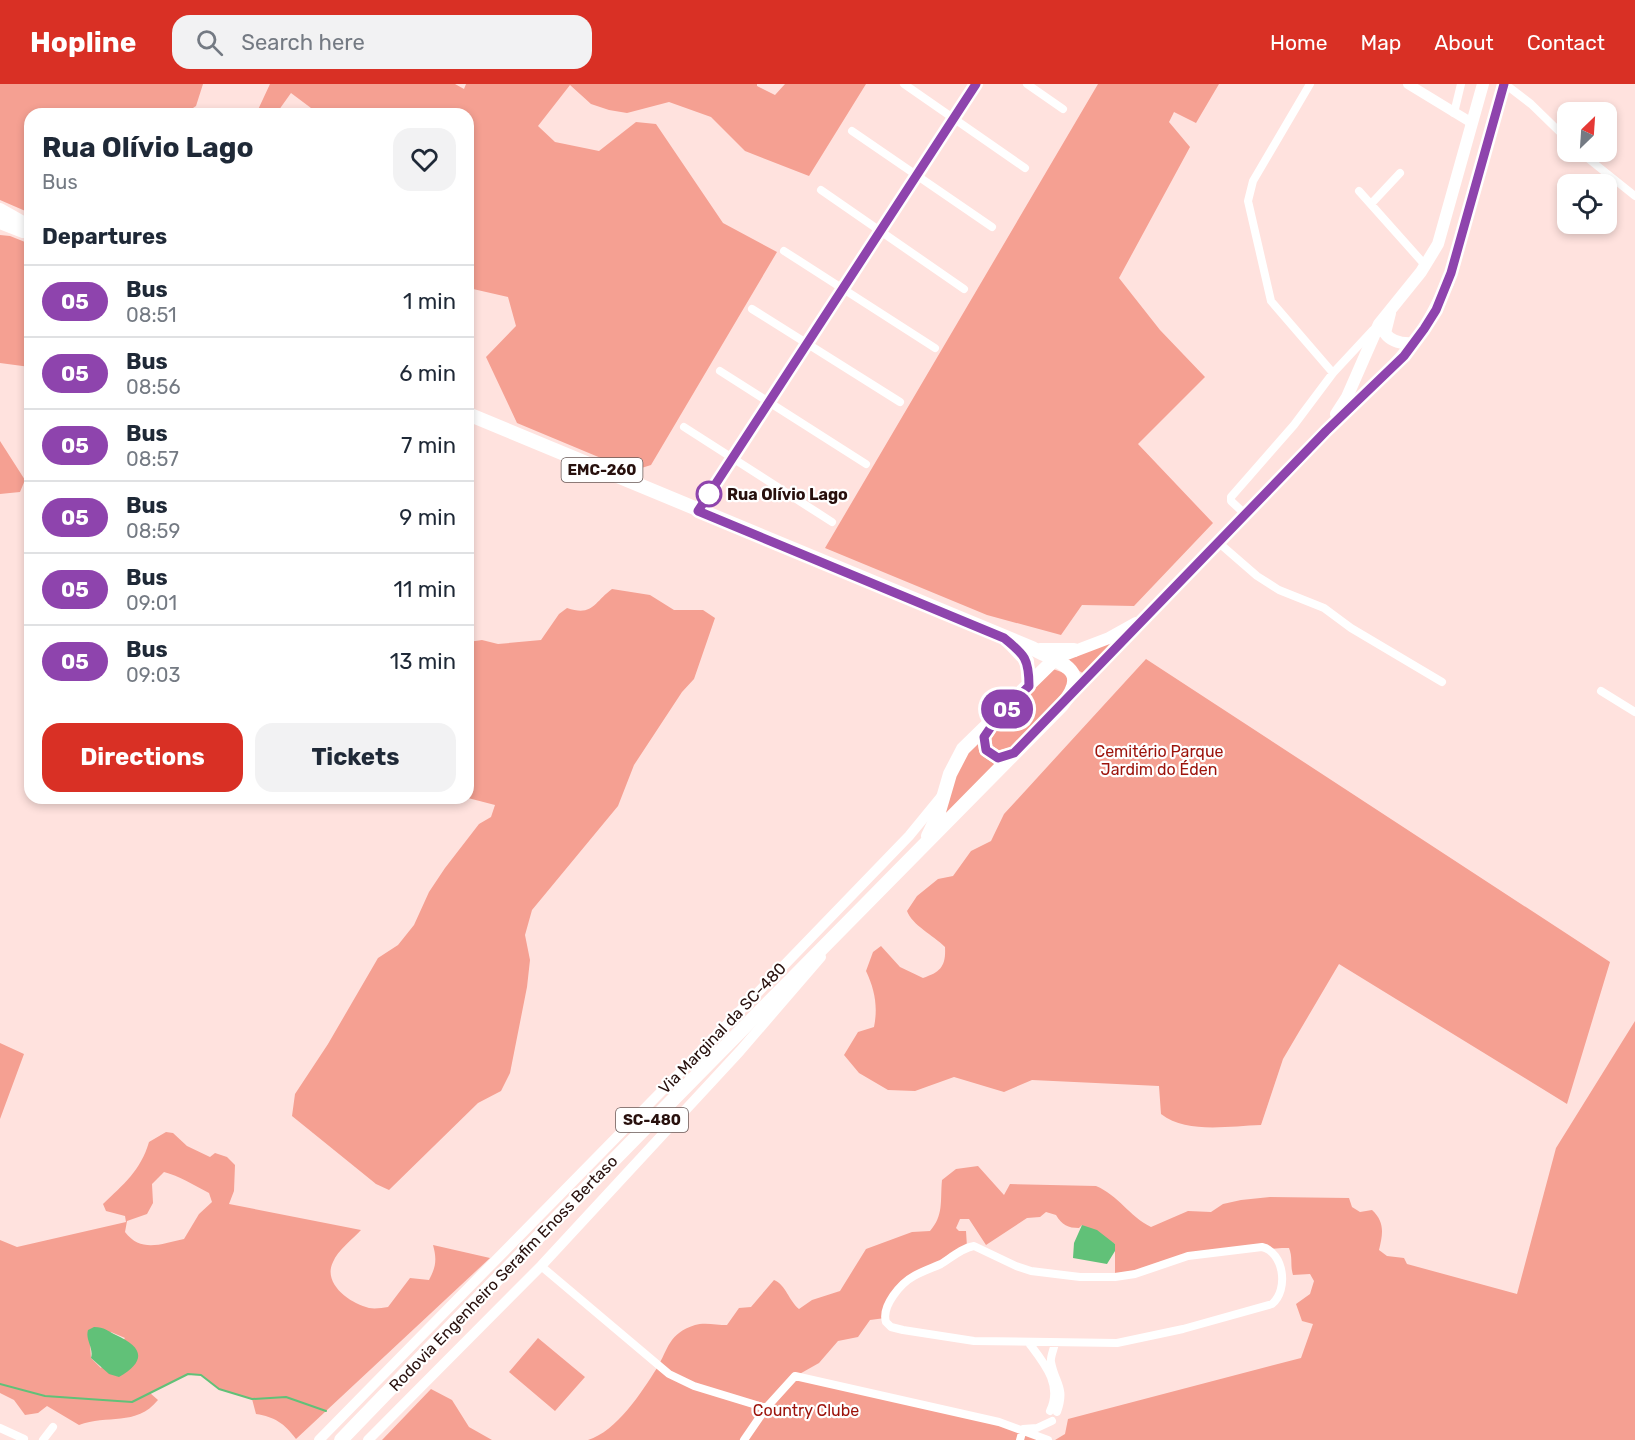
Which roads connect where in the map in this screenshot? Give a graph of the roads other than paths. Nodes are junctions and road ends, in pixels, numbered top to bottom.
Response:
1 (904, 84) edge
2 (976, 84) edge
3 (1027, 84) edge
4 (1310, 84) edge
5 (1408, 84) edge
6 (1461, 84) edge
7 (1483, 84) edge
8 (1504, 84) edge
9 (1063, 109) dead end
10 (1454, 113) junction
11 (954, 118) junction
12 (1472, 123) junction
13 (1557, 129) edge
14 (852, 131) dead end
15 (1592, 162) edge
16 (1025, 168) dead end
17 (1400, 173) dead end
18 (917, 175) junction
19 (821, 190) dead end
20 (1359, 191) dead end
21 (1635, 196) edge
22 (1371, 204) junction
23 (0, 210) edge
24 (0, 222) edge
25 (24, 224) edge
26 (992, 227) dead end
27 (880, 231) junction
28 (24, 232) edge
29 (784, 251) dead end
30 (1425, 266) junction
31 (843, 289) junction
32 (964, 289) dead end
33 (752, 309) dead end
34 (1392, 309) junction
35 (1379, 324) junction
36 (1414, 342) junction
37 (807, 344) junction
38 (935, 348) dead end
39 (720, 371) dead end
40 (1333, 373) junction
41 (769, 402) junction
42 (900, 402) dead end
43 (474, 417) edge
44 (684, 427) dead end
45 (1326, 431) junction
46 (733, 459) junction
47 (866, 464) dead end
48 (698, 511) junction
49 (1246, 515) junction
50 (832, 522) dead end
51 (1219, 543) junction
52 (1150, 615) junction
53 (1004, 638) junction
54 (1032, 648) junction
55 (1074, 650) junction
56 (1054, 660) junction
57 (1442, 682) dead end
58 (1029, 686) junction
59 (1600, 691) dead end
60 (1073, 692) junction
61 (1635, 712) edge
62 (995, 721) junction
63 (1014, 753) junction
64 (944, 791) junction
65 (919, 850) junction
66 (858, 909) junction
67 (541, 1266) junction
68 (1029, 1343) junction
69 (1055, 1343) junction
70 (766, 1408) junction
71 (1051, 1415) junction
72 (53, 1426) dead end
73 (0, 1428) edge
74 (1023, 1429) junction
75 (24, 1439) edge
76 (44, 1440) edge
77 (319, 1440) edge
78 (341, 1440) edge
79 (368, 1440) edge
80 (744, 1440) edge
81 (1020, 1440) edge
82 (1048, 1440) edge

1 - 11 street
2 - 11 main road
3 - 9 street
4 - 40 street
5 - 10 main road
6 - 10 street
7 - 12 main road, Rodovia Engenheiro Serafim Enoss Bertaso
8 - 13 street
8 - 36 main road, Rodovia Engenheiro Serafim Enoss Bertaso / SC-480
10 - 12 main road
11 - 16 street
11 - 18 main road
12 - 30 main road, Rodovia Engenheiro Serafim Enoss Bertaso
14 - 18 street
15 - 21 street
17 - 22 street
18 - 26 street
18 - 27 main road
19 - 27 street
20 - 22 street
22 - 30 street
23 - 25 highway
24 - 28 highway
27 - 31 main road
27 - 32 street
29 - 31 street
30 - 34 main road, Rodovia Engenheiro Serafim Enoss Bertaso
31 - 37 main road
31 - 38 street
33 - 37 street
34 - 35 main road, Rodovia Engenheiro Serafim Enoss Bertaso
34 - 36 main road
35 - 40 street
35 - 45 main road, Rodovia Engenheiro Serafim Enoss Bertaso
36 - 45 main road, Rodovia Engenheiro Serafim Enoss Bertaso / SC-480
37 - 41 main road
37 - 42 street
39 - 41 street
40 - 49 street
41 - 46 main road
41 - 47 street
43 - 48 highway, EMC-260
44 - 46 street
45 - 49 main road, Rodovia Engenheiro Serafim Enoss Bertaso / SC-480
46 - 48 main road
46 - 50 street
48 - 53 highway, EMC-260
49 - 51 main road, Rodovia Engenheiro Serafim Enoss Bertaso / SC-480
51 - 52 main road, Rodovia Engenheiro Serafim Enoss Bertaso / SC-480
51 - 57 street
52 - 55 main road, Rodovia Engenheiro Serafim Enoss Bertaso / SC-480
52 - 60 main road, Rodovia Engenheiro Serafim Enoss Bertaso / SC-480
53 - 54 highway, EMC-260
53 - 58 highway, EMC-260
54 - 55 highway
54 - 56 highway, EMC-260
55 - 56 main road, Rodovia Engenheiro Serafim Enoss Bertaso / SC-480
56 - 58 highway, SC-480
56 - 60 highway, EMC-260
58 - 62 highway, Rodovia Engenheiro Serafim Enoss Bertaso / SC-480
59 - 61 street
60 - 63 highway, Rodovia Engenheiro Serafim Enoss Bertaso / SC-480
62 - 63 highway
62 - 64 highway, Rodovia Engenheiro Serafim Enoss Bertaso / SC-480
63 - 65 highway, Rodovia Engenheiro Serafim Enoss Bertaso / SC-480
64 - 65 highway, Rodovia Engenheiro Serafim Enoss Bertaso / SC-480
64 - 77 main road, Via Marginal da SC-480
65 - 66 highway, Rodovia Engenheiro Serafim Enoss Bertaso / SC-480
66 - 67 main road, Via Marginal da SC-480
66 - 78 highway, Rodovia Engenheiro Serafim Enoss Bertaso / SC-480
67 - 70 street
67 - 79 main road, Via Marginal da SC-480
68 - 69 street
68 - 69 street
68 - 71 street
69 - 71 street
70 - 74 street
70 - 80 street
71 - 74 street
72 - 76 street
73 - 75 street
74 - 81 street
74 - 82 street

